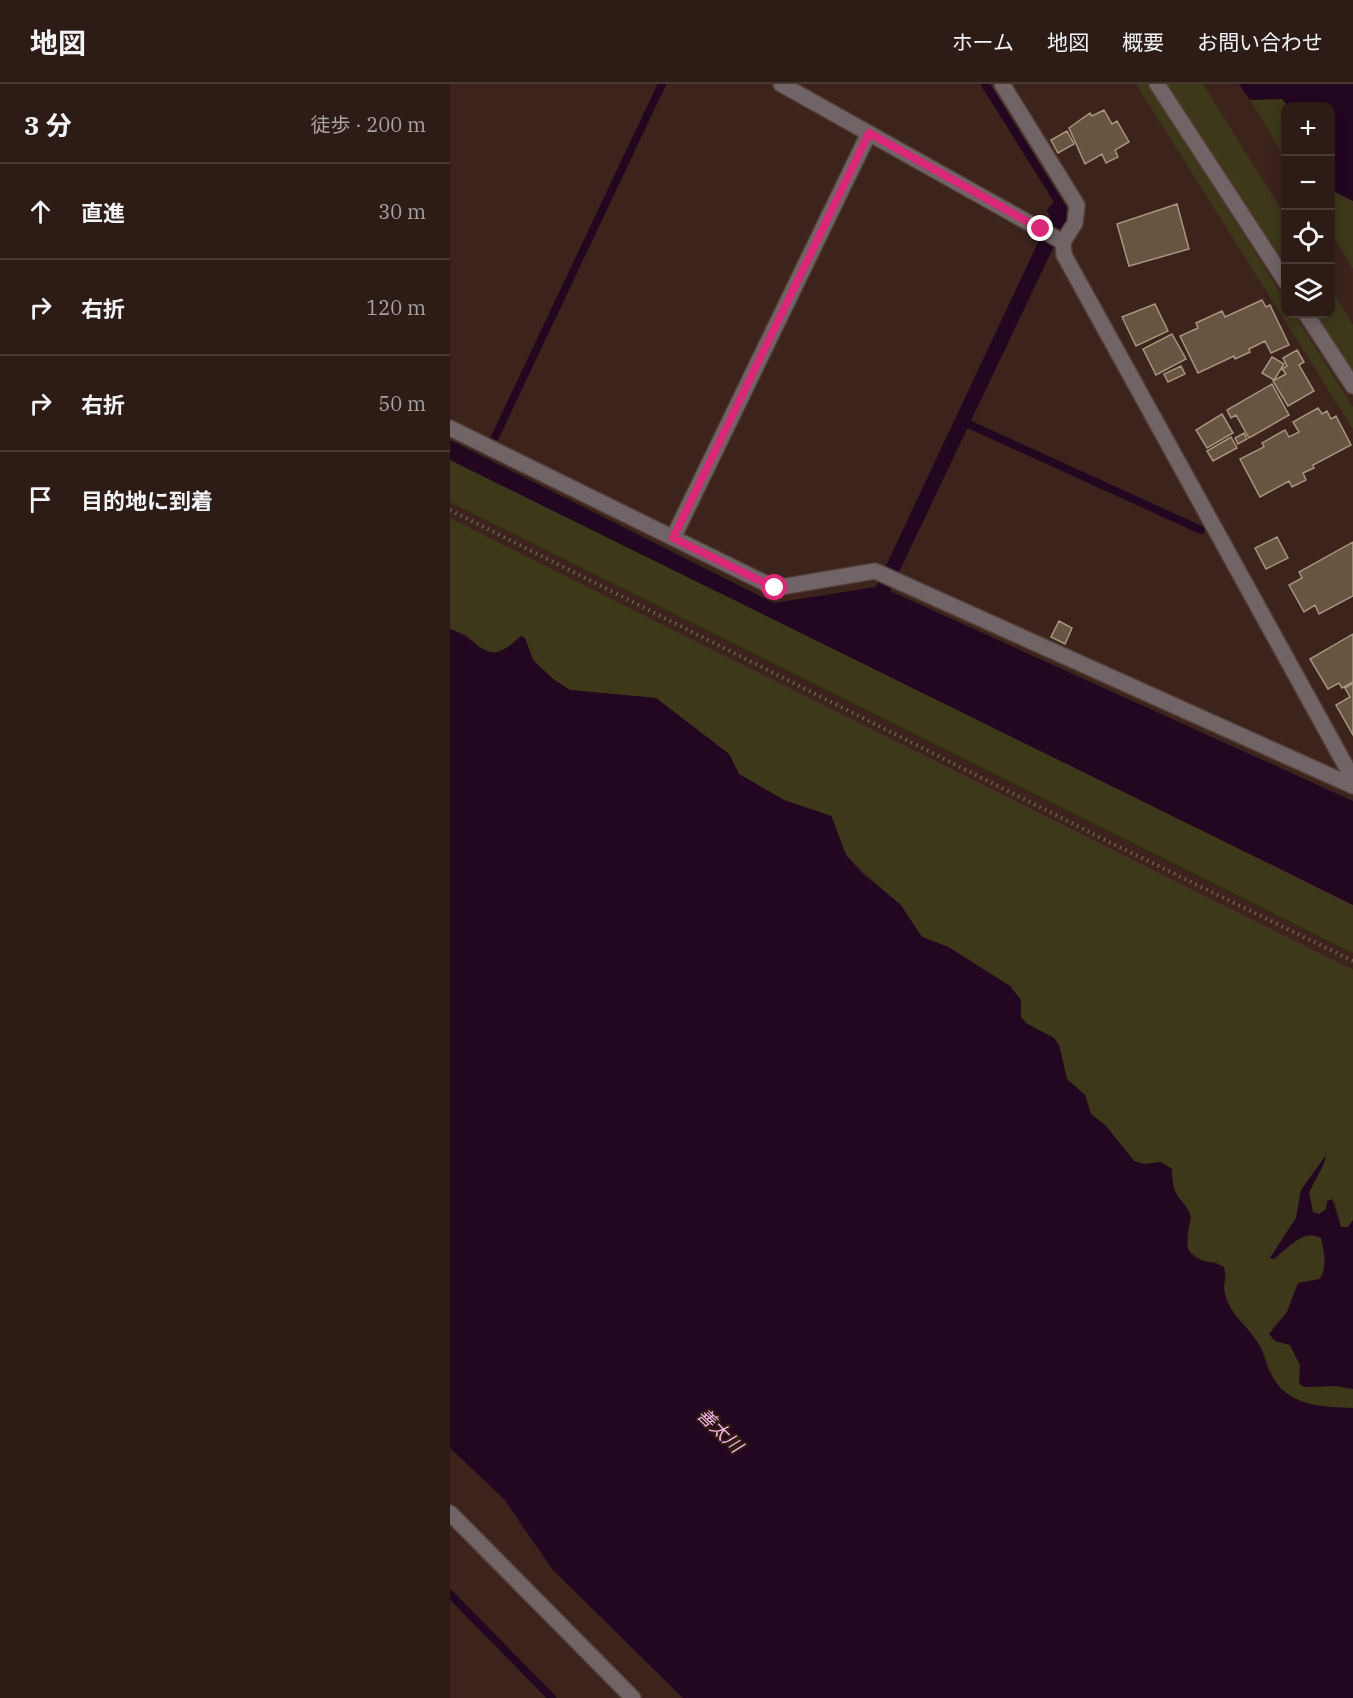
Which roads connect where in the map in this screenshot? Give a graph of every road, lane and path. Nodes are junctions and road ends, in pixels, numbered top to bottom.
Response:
1 (781, 84) edge
2 (1002, 84) edge
3 (1158, 84) edge
4 (869, 133) junction
5 (1063, 242) junction
6 (1281, 274) edge
7 (1309, 318) edge
8 (1353, 386) edge
9 (450, 428) edge
10 (450, 510) edge
11 (673, 538) junction
12 (1353, 779) edge
13 (1353, 786) edge
14 (1353, 961) edge
15 (450, 1513) edge
16 (633, 1698) edge

1 - 4 street
2 - 5 street
3 - 6 street
4 - 5 street
4 - 11 street
5 - 12 street
7 - 8 street
9 - 11 street
10 - 14 path
11 - 13 street
15 - 16 street

